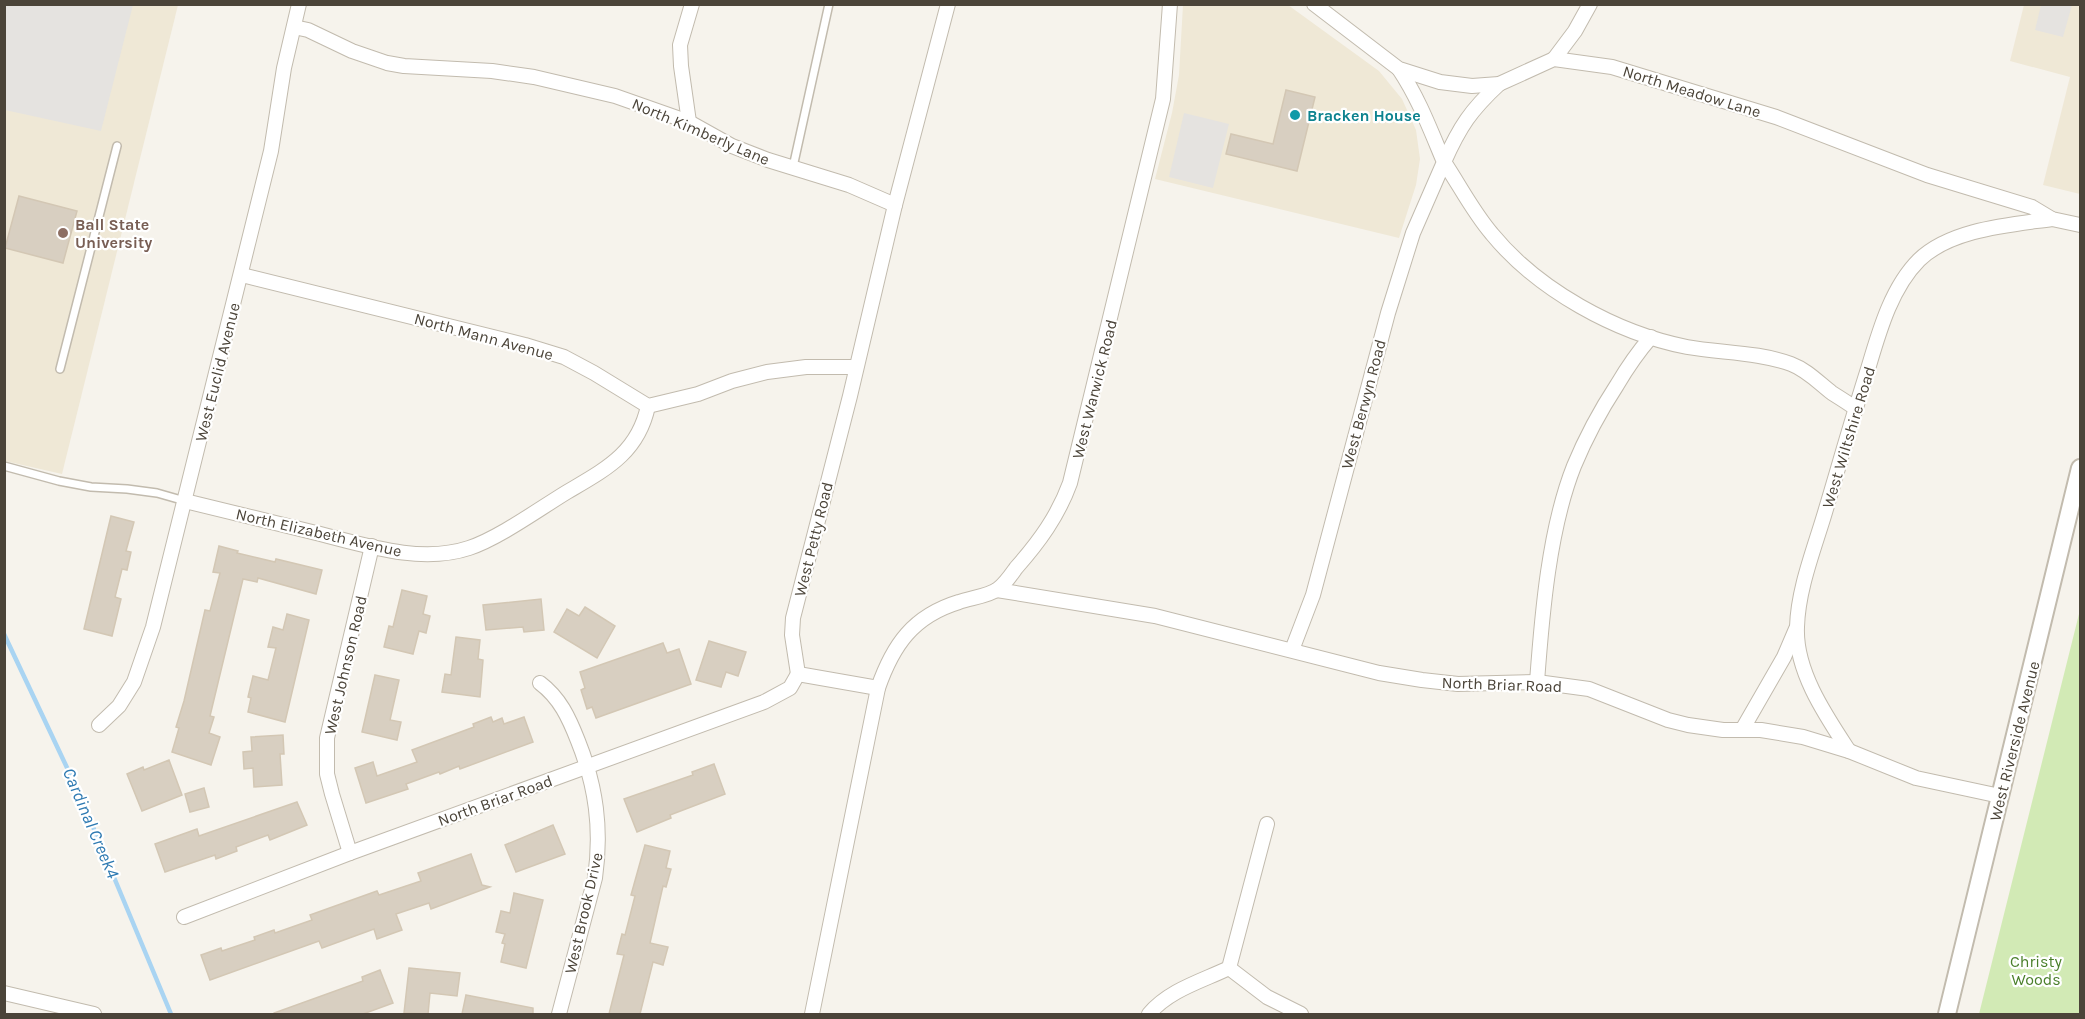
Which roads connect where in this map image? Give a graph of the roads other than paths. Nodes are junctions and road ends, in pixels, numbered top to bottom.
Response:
1 (299, 4) edge
2 (692, 4) edge
3 (829, 4) edge
4 (948, 4) edge
5 (1170, 4) edge
6 (1314, 4) edge
7 (1590, 4) edge
8 (294, 27) junction
9 (1554, 59) junction
10 (1399, 69) junction
11 (1499, 84) junction
12 (689, 122) junction
13 (117, 146) dead end
14 (1444, 162) junction
15 (793, 167) junction
16 (895, 205) junction
17 (2052, 219) junction
18 (2080, 225) edge
19 (242, 275) junction
20 (1651, 337) junction
21 (856, 367) junction
22 (60, 369) dead end
23 (648, 406) junction
24 (1855, 408) junction
25 (4, 466) edge
26 (2080, 468) edge
27 (185, 501) junction
28 (372, 546) junction
29 (997, 590) junction
30 (1797, 628) junction
31 (1292, 650) junction
32 (798, 674) junction
33 (1536, 682) junction
34 (540, 683) dead end
35 (878, 688) junction
36 (99, 725) dead end
37 (1742, 730) junction
38 (1849, 751) junction
39 (588, 766) junction
40 (2000, 796) junction
41 (1267, 824) dead end
42 (350, 854) junction
43 (184, 917) dead end
44 (1229, 968) junction
45 (4, 993) edge
46 (41, 1009) edge
47 (94, 1014) edge
48 (559, 1014) edge
49 (812, 1014) edge
50 (1149, 1014) edge
51 (1301, 1014) edge
52 (1947, 1014) edge

1 - 8 street, West Euclid Avenue
2 - 12 street
3 - 15 lane
4 - 16 street, West Petty Road
5 - 29 street, West Warwick Road
6 - 10 street
7 - 9 street
8 - 12 street, North Kimberly Lane
8 - 19 street, West Euclid Avenue
9 - 11 street
9 - 17 street, North Meadow Lane
10 - 11 street
10 - 14 street
11 - 14 street, West Berwyn Road
12 - 15 street, North Kimberly Lane
13 - 22 lane
14 - 20 street
14 - 31 street, West Berwyn Road
15 - 16 street, North Kimberly Lane
16 - 21 street, West Petty Road
17 - 18 street, North Meadow Lane
17 - 24 street, West Wiltshire Road
19 - 23 street, North Mann Avenue
19 - 27 street, West Euclid Avenue
20 - 24 street
20 - 33 street
21 - 23 street
21 - 32 street, West Petty Road
23 - 28 street, North Elizabeth Avenue
24 - 30 street, West Wiltshire Road
25 - 27 lane
26 - 40 street, West Riverside Avenue
27 - 28 street, North Elizabeth Avenue
27 - 36 street, West Euclid Avenue
28 - 42 street, West Johnson Road
29 - 31 street, North Briar Road
29 - 35 street
30 - 37 street
30 - 38 street, West Wiltshire Road
31 - 33 street, North Briar Road
32 - 35 street
32 - 39 street, North Briar Road
33 - 37 street, North Briar Road
34 - 39 street, West Brook Drive
35 - 49 street
37 - 38 street, North Briar Road
38 - 40 street, North Briar Road
39 - 42 street, North Briar Road
39 - 48 street, West Brook Drive
40 - 52 street, West Riverside Avenue
41 - 44 street
42 - 43 street, North Briar Road
44 - 50 street
44 - 51 street
45 - 46 street
46 - 47 street

